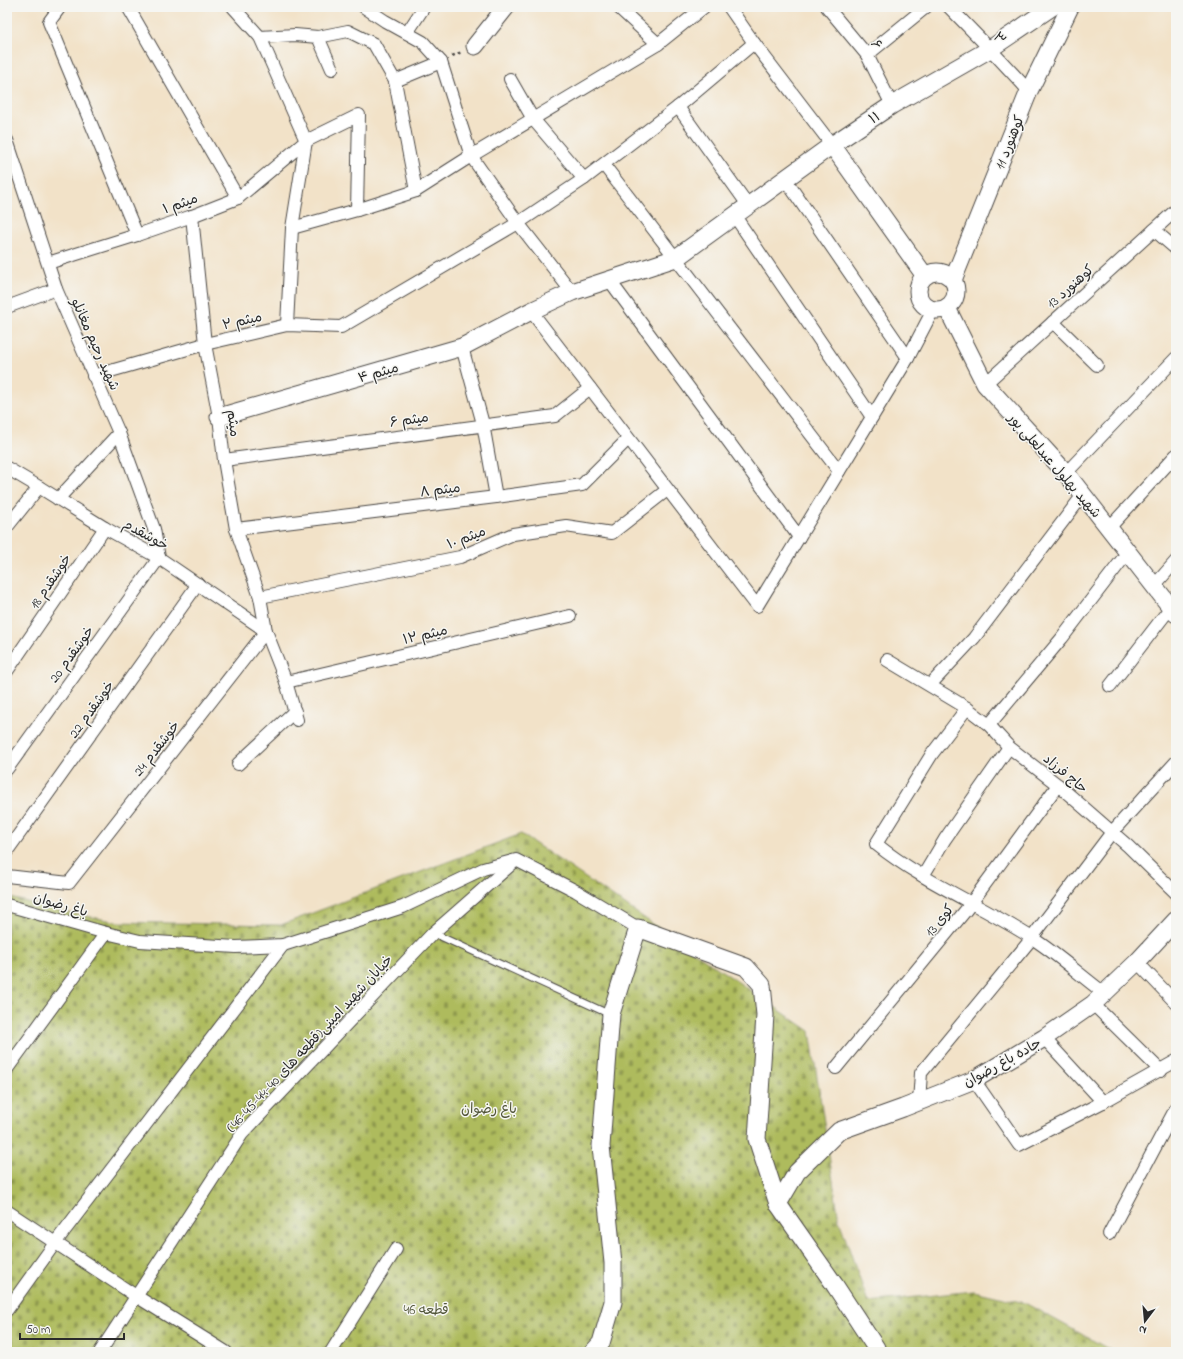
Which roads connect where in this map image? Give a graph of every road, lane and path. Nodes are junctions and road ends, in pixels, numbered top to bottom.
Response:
1 (60, 7) edge
2 (128, 7) edge
3 (233, 7) edge
4 (364, 7) edge
5 (424, 7) edge
6 (618, 7) edge
7 (704, 7) edge
8 (729, 7) edge
9 (827, 7) edge
10 (926, 7) edge
11 (949, 7) edge
12 (1052, 7) edge
13 (1070, 7) edge
14 (504, 8) edge
15 (407, 33) junction
16 (260, 37) junction
17 (318, 37) junction
18 (754, 43) junction
19 (658, 44) junction
20 (475, 46) joint
21 (990, 49) junction
22 (867, 55) junction
23 (441, 62) junction
24 (332, 69) dead end
25 (510, 79) dead end
26 (395, 81) junction
27 (1029, 91) junction
28 (892, 105) junction
29 (678, 107) junction
30 (533, 118) junction
31 (7, 140) edge
32 (306, 141) junction
33 (832, 145) junction
34 (471, 156) junction
35 (604, 165) junction
36 (584, 179) junction
37 (784, 179) junction
38 (416, 191) junction
39 (238, 198) junction
40 (357, 210) junction
41 (741, 210) junction
42 (1176, 210) edge
43 (192, 216) junction
44 (518, 223) junction
45 (292, 228) junction
46 (1154, 230) junction
47 (137, 235) junction
48 (1176, 249) edge
49 (676, 258) junction
50 (48, 263) junction
51 (925, 276) junction
52 (953, 280) junction
53 (610, 281) junction
54 (56, 289) junction
55 (572, 292) junction
56 (7, 307) edge
57 (940, 309) junction
58 (531, 311) junction
59 (1053, 322) junction
60 (287, 325) junction
61 (205, 344) junction
62 (462, 347) junction
63 (908, 358) junction
64 (1176, 358) edge
65 (1097, 364) dead end
66 (93, 376) junction
67 (985, 384) junction
68 (590, 388) junction
69 (219, 417) junction
70 (872, 417) junction
71 (483, 424) junction
72 (119, 433) junction
73 (628, 439) junction
74 (1176, 455) edge
75 (224, 460) junction
76 (7, 468) edge
77 (839, 471) junction
78 (1066, 473) junction
79 (39, 486) junction
80 (667, 490) junction
81 (1083, 495) junction
82 (496, 497) junction
83 (58, 499) junction
84 (7, 527) edge
85 (105, 528) junction
86 (1109, 528) junction
87 (236, 529) junction
88 (799, 537) junction
89 (1128, 552) junction
90 (159, 558) junction
91 (1176, 561) edge
92 (198, 584) junction
93 (1154, 586) junction
94 (260, 596) junction
95 (1173, 610) edge
96 (570, 616) dead end
97 (266, 631) junction
98 (887, 660) dead end
99 (7, 671) edge
100 (286, 682) junction
101 (930, 685) junction
102 (1110, 686) dead end
103 (967, 708) junction
104 (989, 725) junction
105 (1009, 747) junction
106 (1176, 762) edge
107 (238, 764) dead end
108 (7, 769) edge
109 (1058, 785) junction
110 (1112, 832) junction
111 (7, 851) edge
112 (516, 860) junction
113 (7, 876) edge
114 (923, 876) junction
115 (1176, 893) edge
116 (972, 902) junction
117 (7, 905) edge
118 (1176, 920) edge
119 (638, 928) junction
120 (106, 933) junction
121 (433, 933) junction
122 (1032, 938) junction
123 (283, 945) junction
124 (1137, 962) junction
125 (1098, 998) junction
126 (1176, 1003) edge
127 (611, 1014) junction
128 (1044, 1038) junction
129 (1176, 1062) edge
130 (836, 1068) dead end
131 (7, 1069) edge
132 (1161, 1071) junction
133 (974, 1080) junction
134 (919, 1102) junction
135 (1103, 1102) junction
136 (1176, 1108) edge
137 (778, 1204) junction
138 (7, 1210) edge
139 (1109, 1234) dead end
140 (55, 1243) junction
141 (396, 1249) dead end
142 (136, 1296) junction
143 (7, 1310) edge
144 (100, 1352) edge
145 (226, 1352) edge
146 (331, 1352) edge
147 (593, 1352) edge
148 (877, 1352) edge

1 - 47 street
2 - 39 street
3 - 16 street
4 - 15 street
5 - 15 street
6 - 19 street
7 - 19 street
8 - 18 street
9 - 22 street, ۶
10 - 22 street
11 - 21 street, ۳
12 - 21 street, ۱۱
13 - 27 street, کوهنورد 11
14 - 20 street
15 - 23 street
16 - 17 street
16 - 32 street
17 - 24 street
17 - 26 street
18 - 29 street, ۲ میثم
18 - 33 street
19 - 30 street
20 - 23 path
21 - 27 street, ۳
21 - 28 street, ۱۱
22 - 28 street, ۶
23 - 26 street
23 - 34 street
25 - 30 street
26 - 38 street
27 - 52 street, کوهنورد 11
28 - 33 street, ۱۱
29 - 35 street, ۲ میثم
29 - 41 street
30 - 34 street
30 - 36 street
31 - 50 street, شهید رحیم مغانلو
32 - 39 street, ۱ میثم
32 - 40 street, ۱ میثم
32 - 45 street
33 - 37 street, ۱۱
33 - 51 street
34 - 38 street
34 - 44 street
35 - 36 street, ۲ میثم
35 - 49 street
36 - 44 street, ۲ میثم
37 - 41 street, ۱۱
37 - 63 street
38 - 40 street
39 - 43 street, ۱ میثم
40 - 45 street
41 - 49 street, ۱۱
41 - 70 street
42 - 46 street, کوهنورد 13
43 - 47 street, ۱ میثم
43 - 61 street, میثم
44 - 55 street
44 - 60 street, ۲ میثم
45 - 60 street
46 - 48 street
46 - 59 street, کوهنورد 13
47 - 50 street, ۱ میثم
49 - 53 street, ۴ میثم
49 - 77 street
50 - 54 street, شهید رحیم مغانلو
51 - 52 street
51 - 57 street
52 - 57 street
53 - 55 street, ۴ میثم
53 - 88 street
54 - 56 street
54 - 66 street, شهید رحیم مغانلو
55 - 58 street, ۴ میثم
57 - 63 street
57 - 67 street, شهید بهلول عبدلعلی پور
58 - 62 street, ۴ میثم
58 - 68 street
59 - 65 street
59 - 67 street, کوهنورد 13
60 - 61 street, ۲ میثم
61 - 66 street, ۲ میثم
61 - 69 street, میثم
62 - 69 street, ۴ میثم
62 - 71 street
63 - 70 street
64 - 78 street
66 - 72 street, شهید رحیم مغانلو
67 - 78 street, شهید بهلول عبدلعلی پور
68 - 71 street, ۶ میثم
68 - 73 street
69 - 75 street, میثم
70 - 77 street
71 - 75 street, ۶ میثم
71 - 82 street
72 - 83 street
72 - 90 street, شهید رحیم مغانلو
73 - 80 street
73 - 82 street, ۸ میثم
74 - 86 street
75 - 87 street, میثم
76 - 79 street, خوشقدم
77 - 88 street
78 - 81 street, شهید بهلول عبدلعلی پور
79 - 83 street, خوشقدم
79 - 84 street
80 - 88 street
80 - 94 street, ۱۰ میثم
81 - 86 street, شهید بهلول عبدلعلی پور
81 - 101 street
82 - 87 street, ۸ میثم
83 - 85 street, خوشقدم
85 - 90 street, خوشقدم
85 - 99 street, خوشقدم 18
86 - 89 street, شهید بهلول عبدلعلی پور
87 - 94 street, میثم
89 - 93 street, شهید بهلول عبدلعلی پور
89 - 104 street
90 - 92 street, خوشقدم
90 - 108 street, خوشقدم 20
91 - 93 street
92 - 97 street, خوشقدم
92 - 111 street, خوشقدم 22
93 - 95 street, شهید بهلول عبدلعلی پور
94 - 97 street, میثم
95 - 102 street
96 - 100 street, ۱۲ میثم
97 - 100 street, میثم
97 - 113 street, خوشقدم 24
98 - 101 street, حاج فرزاد
100 - 107 street, میثم
101 - 103 street, حاج فرزاد
103 - 104 street, حاج فرزاد
103 - 114 street
104 - 105 street, حاج فرزاد
105 - 109 street, حاج فرزاد
105 - 114 street
106 - 110 street
109 - 110 street, حاج فرزاد
109 - 116 street, کوی 13
110 - 115 street, حاج فرزاد
110 - 122 street
112 - 119 street
112 - 121 street, خیابان شهید امینی(قطعه های 40-44-45-46)
112 - 123 street, باغ رضوان
114 - 116 street
116 - 122 street
116 - 130 street, کوی 13
117 - 120 street, باغ رضوان
118 - 124 street, جاده باغ رضوان
119 - 127 street
119 - 137 street
120 - 123 street, باغ رضوان
120 - 131 street
121 - 127 lane
121 - 142 street, خیابان شهید امینی(قطعه های 40-44-45-46)
122 - 125 street
122 - 134 street
123 - 140 street
124 - 125 street, جاده باغ رضوان
124 - 126 street
125 - 128 street, جاده باغ رضوان
125 - 132 street
127 - 147 street
128 - 133 street, جاده باغ رضوان
128 - 135 street
129 - 132 street
132 - 135 street
133 - 134 street, جاده باغ رضوان
133 - 135 street
134 - 137 street, جاده باغ رضوان
136 - 139 street
137 - 148 street
138 - 140 street
140 - 142 street
140 - 143 street
141 - 146 street
142 - 144 street, خیابان شهید امینی(قطعه های 40-44-45-46)
142 - 145 street

